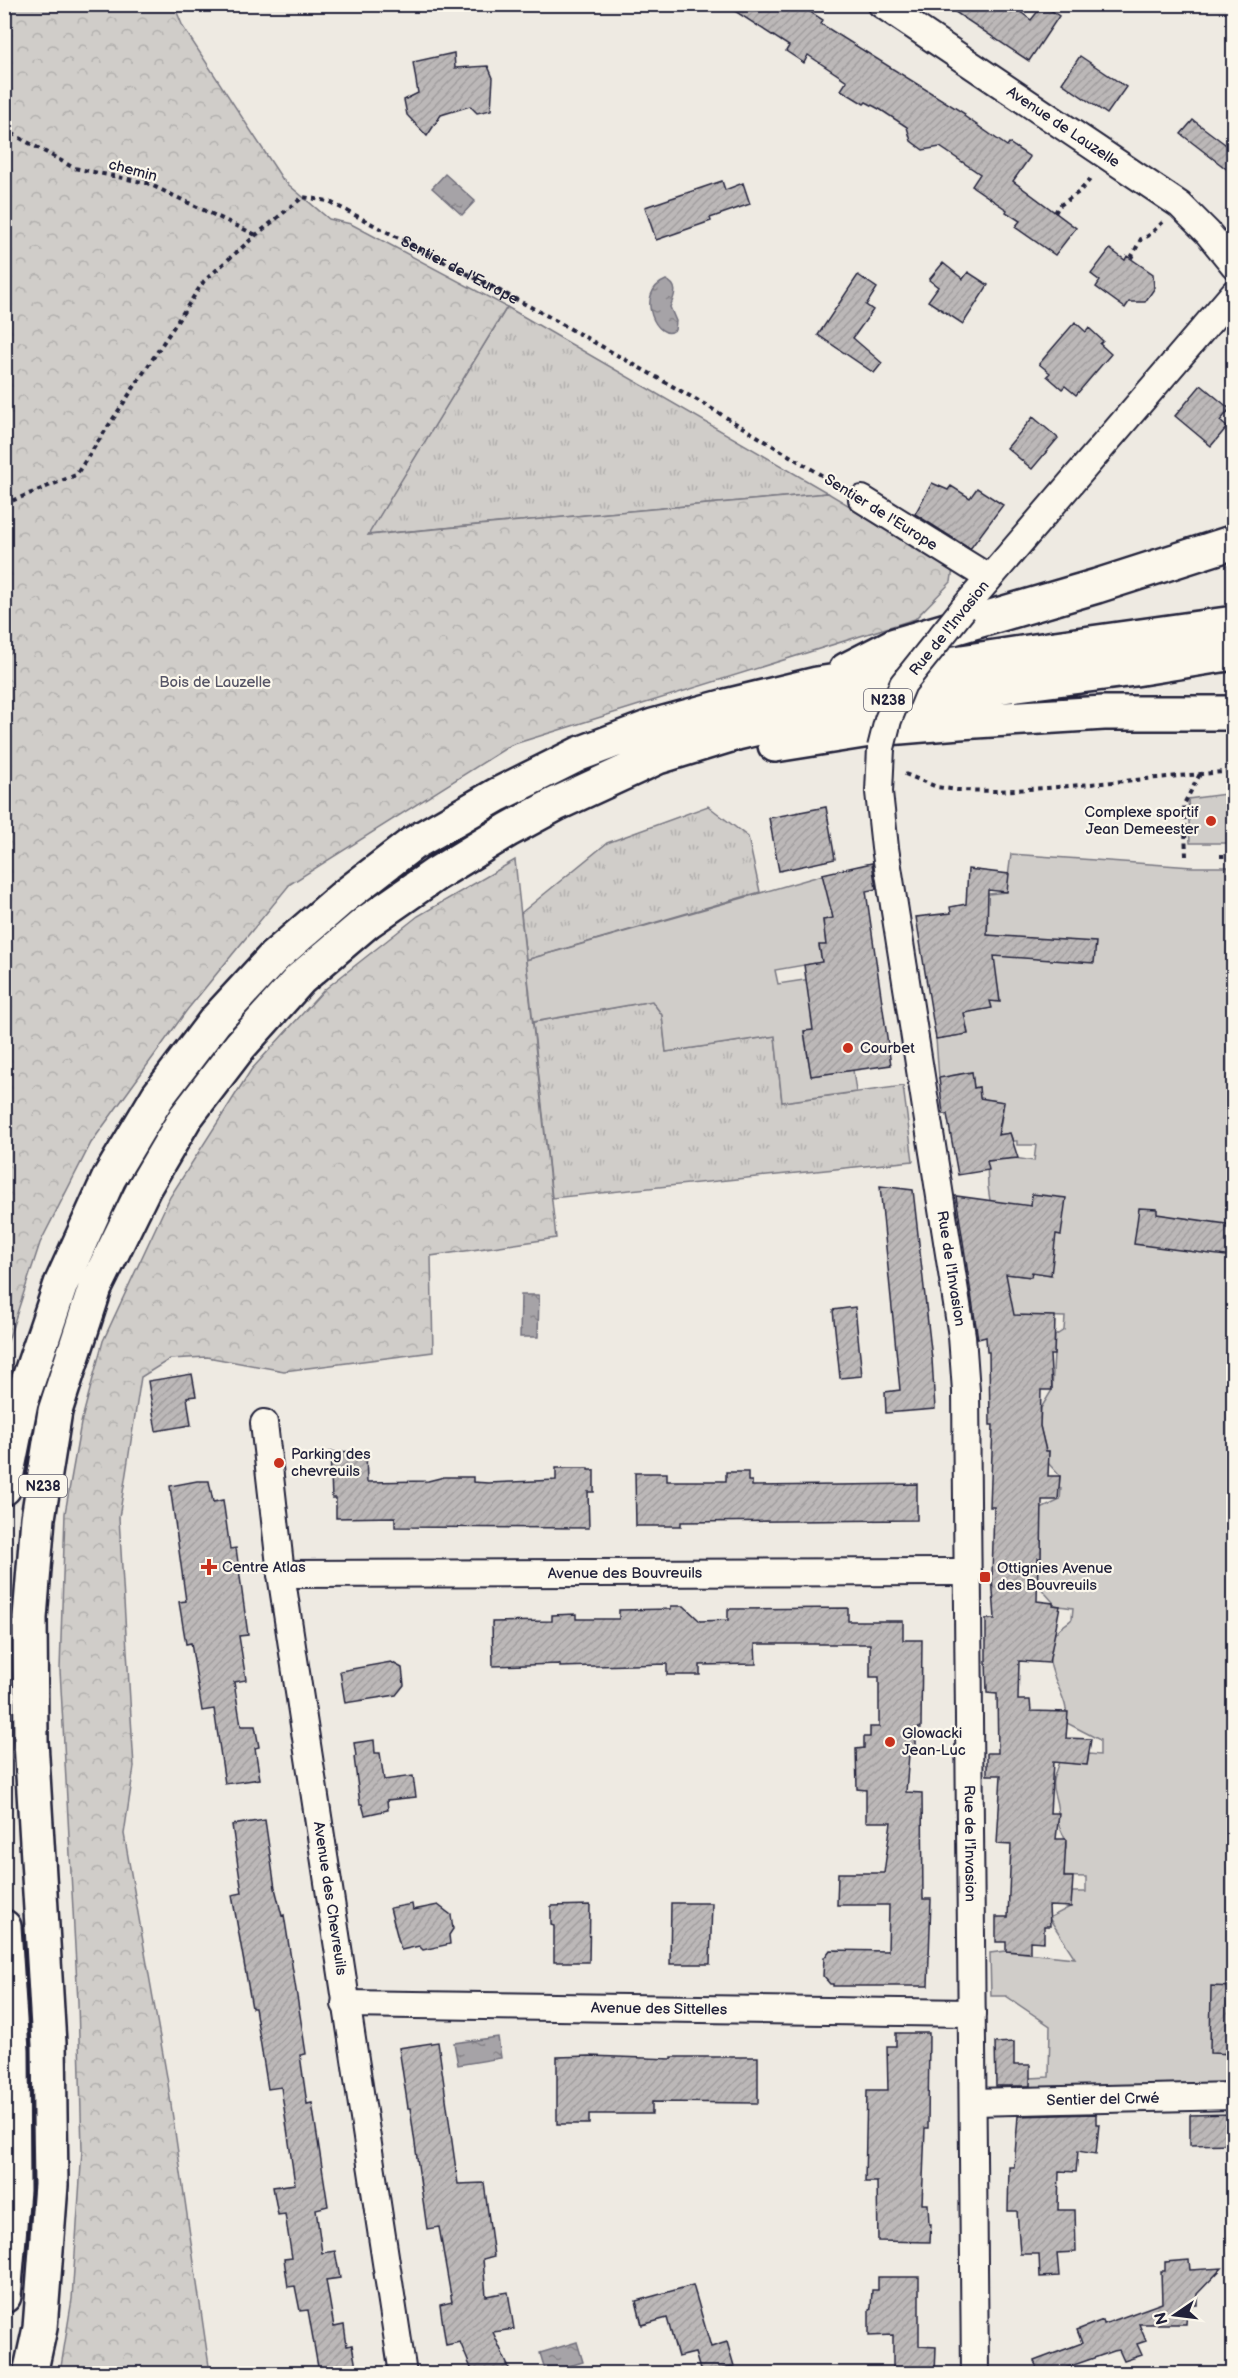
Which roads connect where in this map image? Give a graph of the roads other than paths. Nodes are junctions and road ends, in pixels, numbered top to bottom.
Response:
1 (881, 4) edge
2 (1233, 265) edge
3 (1233, 293) edge
4 (861, 499) road end
5 (1233, 542) edge
6 (988, 578) junction
7 (1233, 623) edge
8 (1233, 653) edge
9 (817, 684) junction
10 (1233, 713) edge
11 (556, 804) junction
12 (264, 1423) dead end
13 (4, 1488) edge
14 (968, 1572) junction
15 (281, 1574) junction
16 (4, 1927) edge
17 (345, 2004) junction
18 (972, 2013) junction
19 (1233, 2096) edge
20 (973, 2102) junction
21 (4, 2296) edge
22 (30, 2373) edge
23 (403, 2373) edge
24 (975, 2373) edge

1 - 2 street, Avenue de Lauzelle
3 - 6 street, Rue de l'Invasion
4 - 6 street, Sentier de l'Europe
5 - 9 highway
6 - 14 street, Rue de l'Invasion, bridge
7 - 9 highway, N238
8 - 11 highway, N238
9 - 13 highway, N238
10 - 11 highway
11 - 22 highway, N238
12 - 15 street, Avenue des Chevreuils
14 - 15 street, Avenue des Bouvreuils
14 - 18 street, Rue de l'Invasion
15 - 17 street, Avenue des Chevreuils
16 - 21 highway
17 - 18 street, Avenue des Sittelles
17 - 23 street, Avenue des Chevreuils
18 - 20 street, Rue de l'Invasion
19 - 20 street, Sentier del Crwé
20 - 24 street, Rue de l'Invasion

